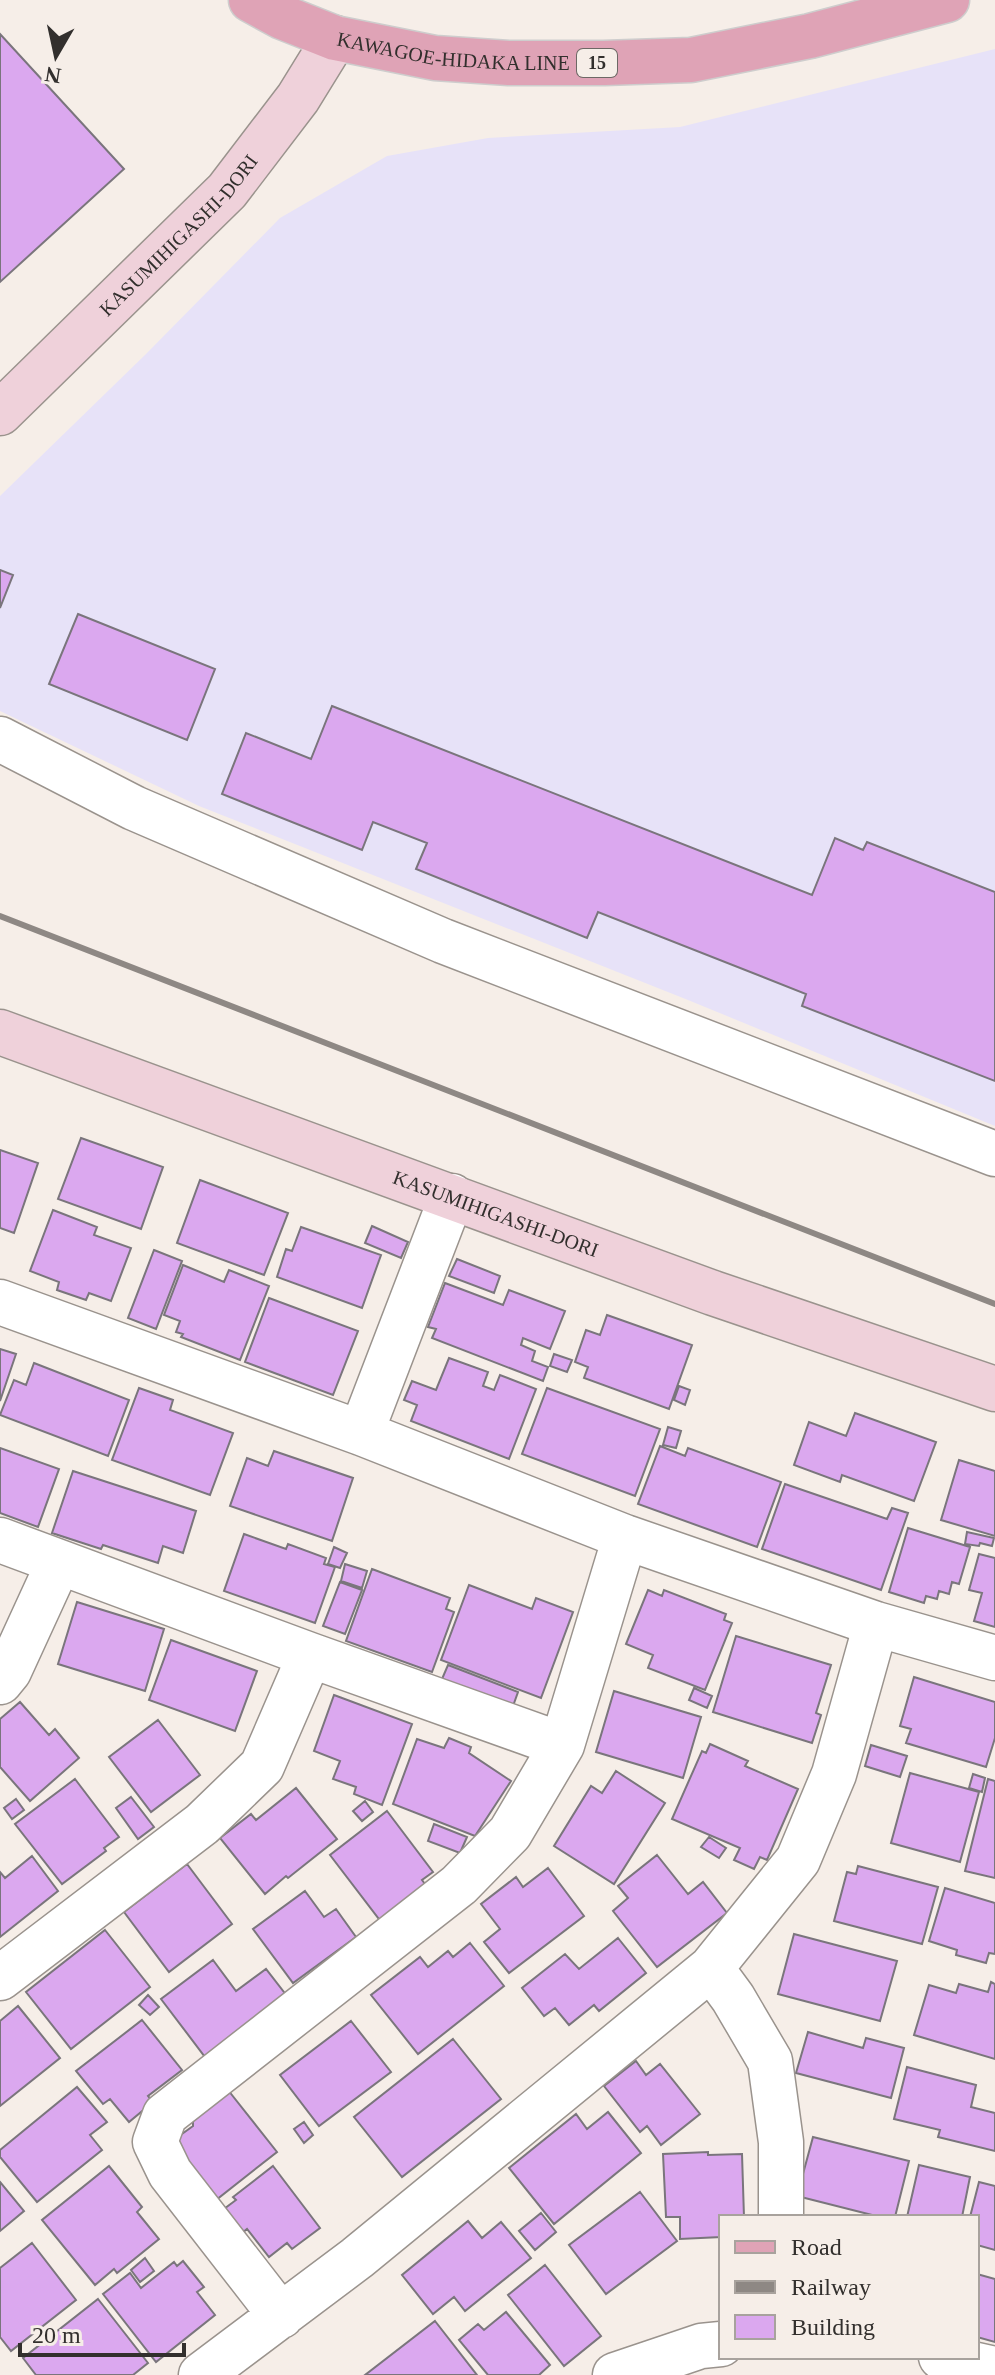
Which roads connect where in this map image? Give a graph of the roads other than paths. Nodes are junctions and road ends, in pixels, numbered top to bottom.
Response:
1 (251, 0) edge
2 (947, 0) edge
3 (335, 38) junction
4 (0, 413) edge
5 (0, 739) edge
6 (0, 1032) edge
7 (995, 1154) edge
8 (452, 1196) junction
9 (0, 1302) edge
10 (995, 1389) edge
11 (361, 1433) junction
12 (625, 1537) junction
13 (0, 1540) edge
14 (59, 1562) junction
15 (876, 1624) junction
16 (310, 1655) junction
17 (995, 1658) edge
18 (0, 1682) edge
19 (562, 1745) junction
20 (711, 1968) junction
21 (0, 1978) edge
22 (781, 2215) edge
23 (281, 2316) junction
24 (719, 2344) edge
25 (950, 2359) edge
26 (995, 2369) edge
27 (201, 2375) edge
28 (615, 2375) edge

1 - 3 main road, KAWAGOE-HIDAKA LINE / 15
2 - 3 main road, KAWAGOE-HIDAKA LINE / 15
3 - 4 street, KASUMIHIGASHI-DORI
5 - 7 street
6 - 8 street, KASUMIHIGASHI-DORI
8 - 10 street, KASUMIHIGASHI-DORI
8 - 11 street
9 - 11 street
11 - 12 street
12 - 15 street
12 - 19 street
13 - 14 street
14 - 16 street
14 - 18 street
15 - 17 street
15 - 20 street
16 - 19 street
16 - 21 street
19 - 23 street
20 - 22 street
20 - 23 street
23 - 27 street
24 - 28 street
25 - 26 street

